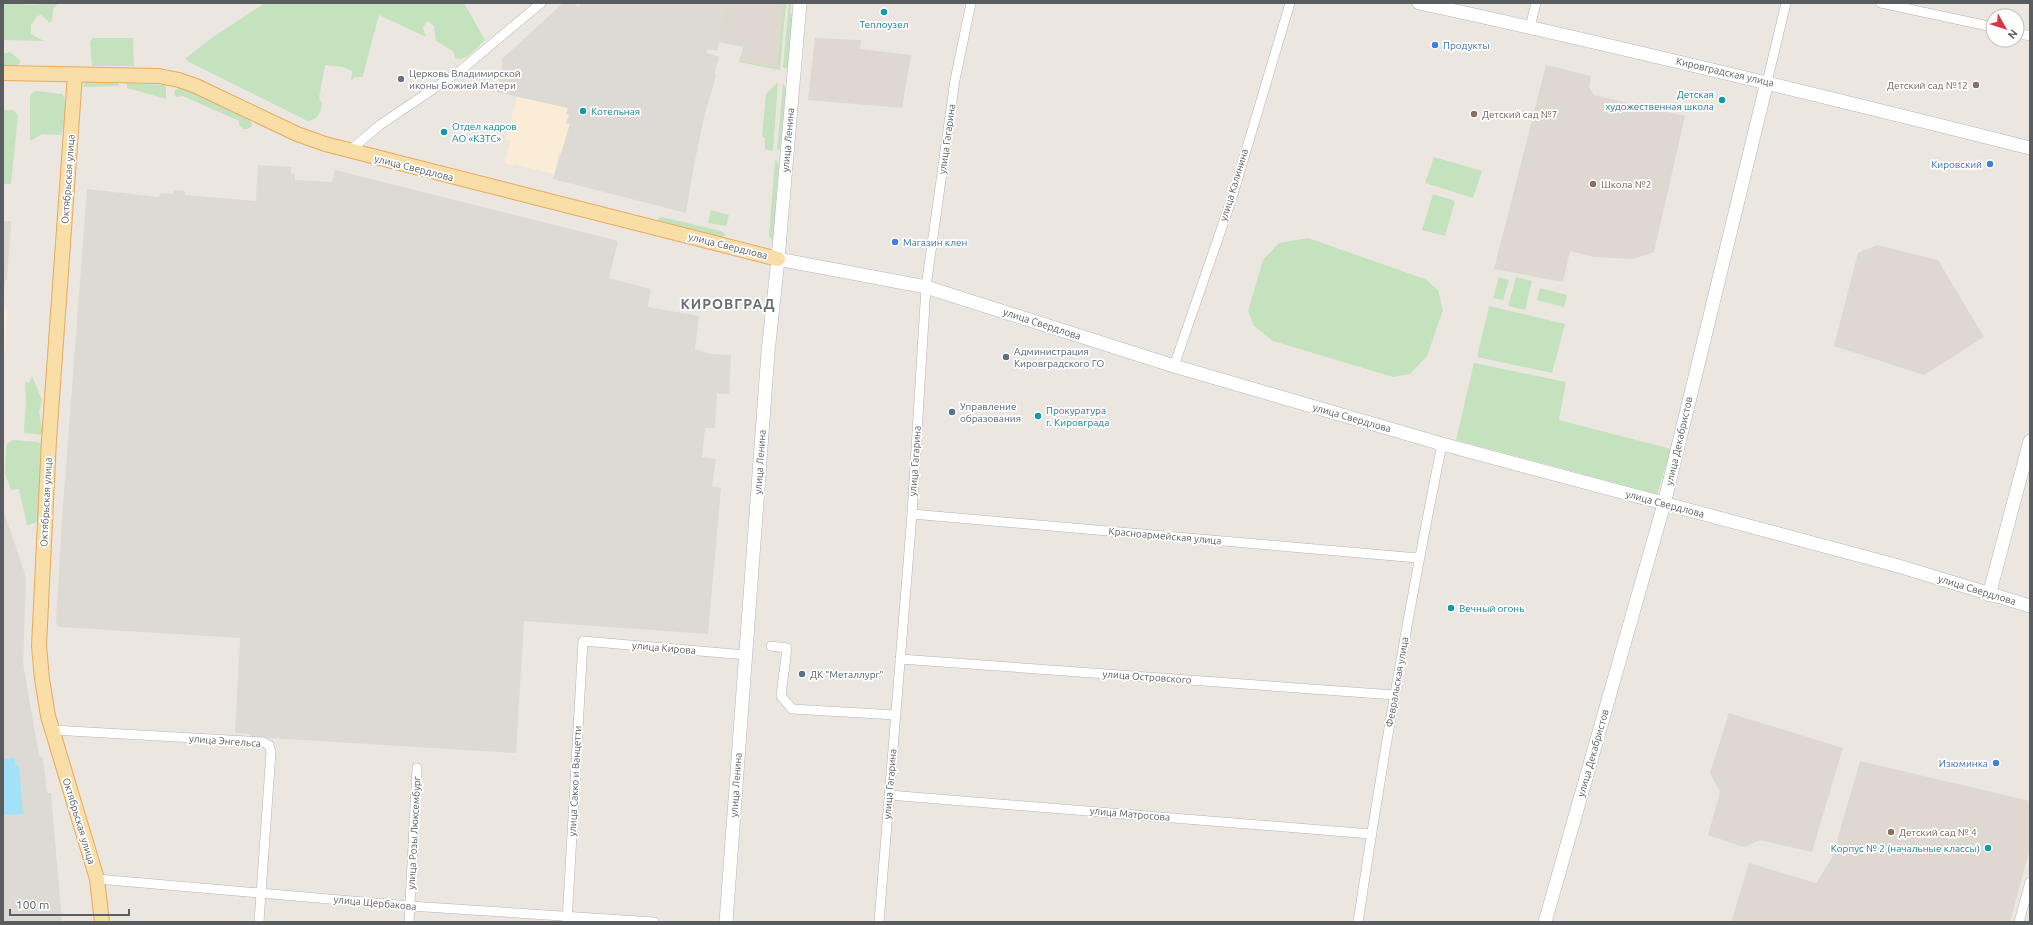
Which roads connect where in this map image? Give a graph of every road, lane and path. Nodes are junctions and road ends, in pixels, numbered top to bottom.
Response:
1 (541, 3) edge
2 (800, 3) edge
3 (972, 3) edge
4 (1290, 3) edge
5 (1419, 3) edge
6 (1536, 3) edge
7 (1786, 3) edge
8 (1881, 3) edge
9 (1985, 25) edge
10 (1530, 27) junction
11 (3, 73) edge
12 (75, 75) junction
13 (1767, 82) junction
14 (2030, 148) edge
15 (349, 151) junction
16 (778, 259) junction
17 (926, 287) junction
18 (1174, 366) junction
19 (2030, 441) edge
20 (1442, 444) junction
21 (1664, 504) junction
22 (912, 514) junction
23 (1418, 558) junction
24 (1989, 595) junction
25 (2030, 606) edge
26 (583, 641) joint
27 (771, 646) dead end
28 (746, 655) junction
29 (900, 659) junction
30 (1394, 695) junction
31 (896, 715) junction
32 (52, 730) junction
33 (417, 768) dead end
34 (889, 795) junction
35 (1371, 834) junction
36 (97, 879) junction
37 (2030, 882) edge
38 (262, 893) junction
39 (410, 906) junction
40 (567, 919) edge
41 (102, 922) edge
42 (259, 922) edge
43 (409, 922) edge
44 (654, 922) edge
45 (726, 922) edge
46 (879, 922) edge
47 (1358, 922) edge
48 (1545, 922) edge
49 (2019, 922) edge

1 - 15 street
2 - 16 main road, улица Ленина
3 - 17 street, улица Гагарина
4 - 18 street, улица Калинина
5 - 10 main road, Кировградская улица
6 - 10 street
7 - 13 street, улица Декабристов
8 - 9 street
10 - 13 main road, Кировградская улица
11 - 12 main road, улица Свердлова
12 - 15 main road, улица Свердлова
12 - 32 main road, Октябрьская улица
13 - 14 main road, Кировградская улица
13 - 21 main road, улица Декабристов
15 - 16 main road, улица Свердлова
16 - 17 main road, улица Свердлова
16 - 28 main road, улица Ленина
17 - 18 main road, улица Свердлова
17 - 22 street, улица Гагарина
18 - 20 main road, улица Свердлова
19 - 24 main road
20 - 21 main road, улица Свердлова
20 - 23 street, Февральская улица
21 - 24 main road, улица Свердлова
21 - 48 main road, улица Декабристов
22 - 23 street, Красноармейская улица
22 - 29 street, улица Гагарина
23 - 30 street, Февральская улица
24 - 25 main road, улица Свердлова
26 - 28 street, улица Кирова
26 - 40 street, улица Сакко и Ванцетти
27 - 31 street
28 - 45 main road, улица Ленина
29 - 30 street, улица Островского
29 - 31 street, улица Гагарина
30 - 35 street, Февральская улица
31 - 34 street, улица Гагарина
32 - 36 main road, Октябрьская улица
32 - 38 street, улица Энгельса
33 - 39 street, улица Розы Люксембург
34 - 35 street, улица Матросова
34 - 46 street, улица Гагарина
35 - 47 street, Февральская улица
36 - 38 street, улица Щербакова
36 - 41 main road, Октябрьская улица
37 - 49 street
38 - 39 street, улица Щербакова
38 - 42 street, улица Энгельса
39 - 40 street, улица Щербакова
39 - 43 street, улица Розы Люксембург
40 - 44 street, улица Щербакова

